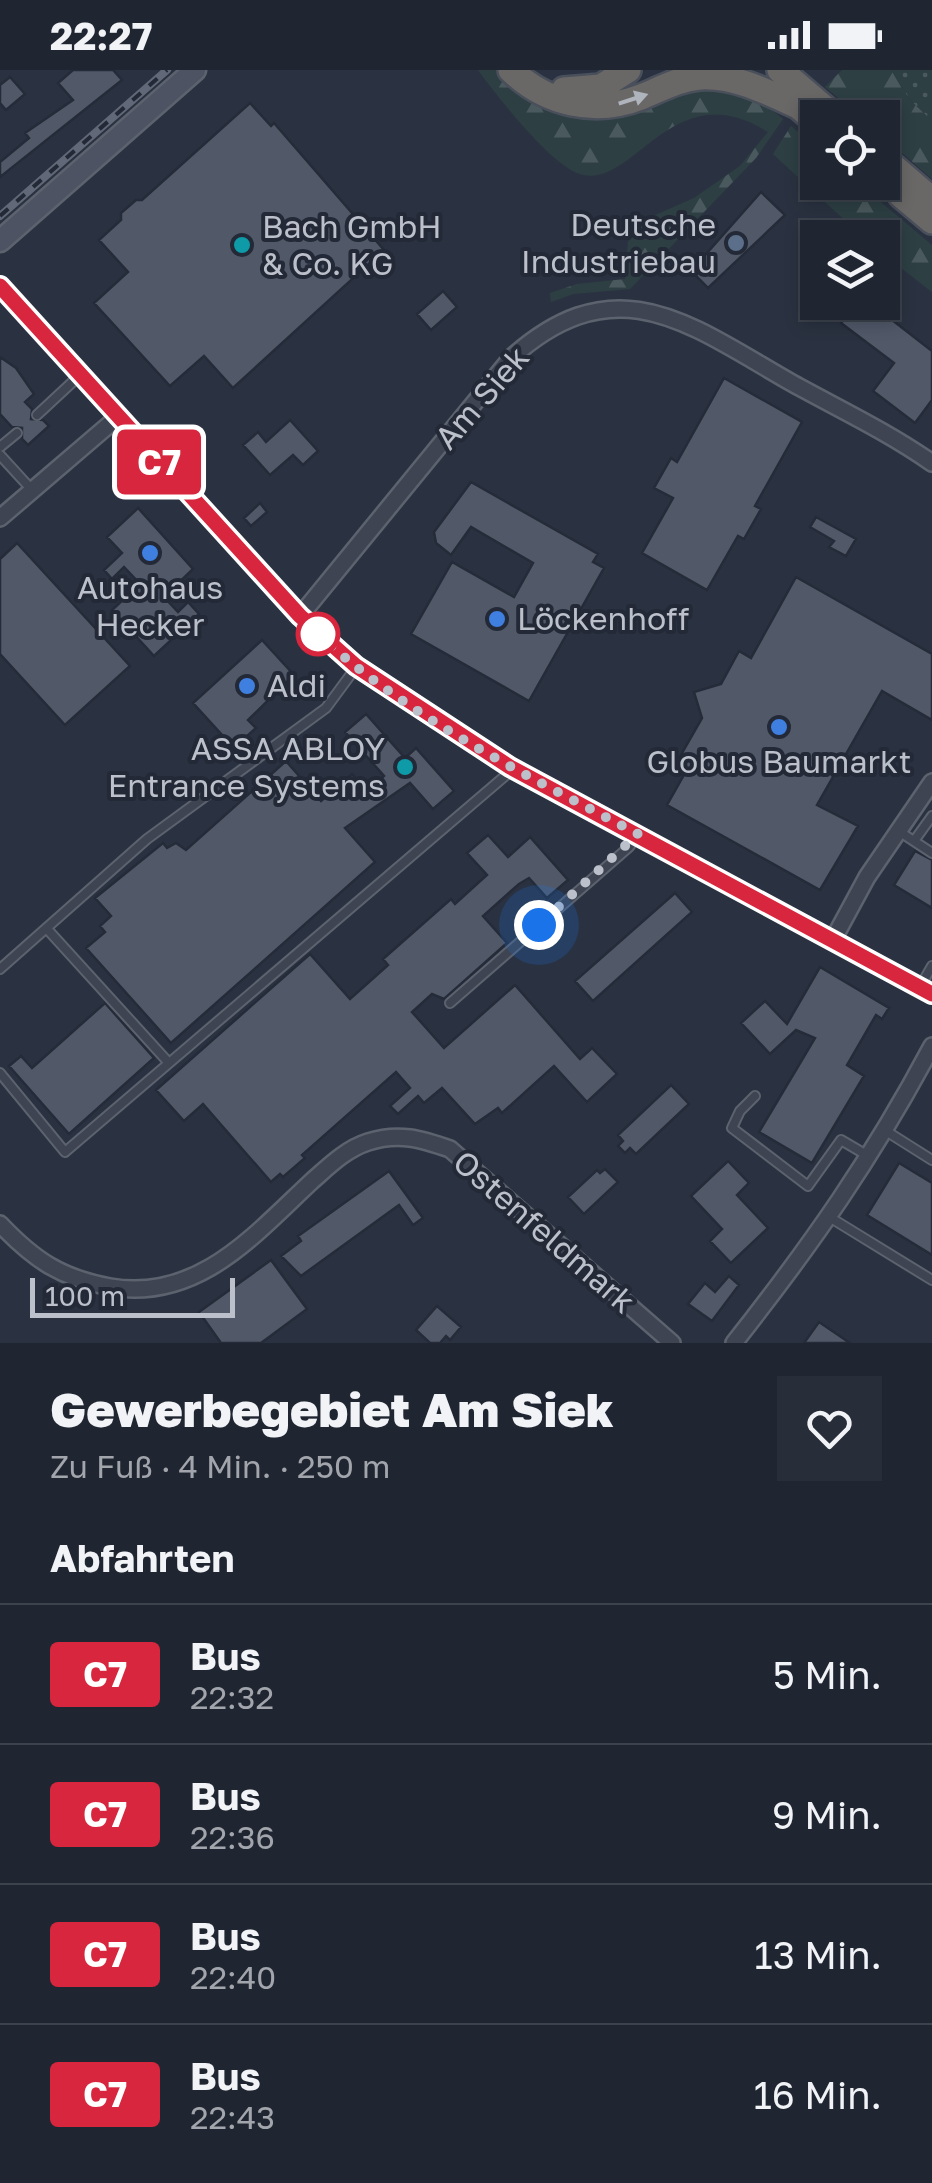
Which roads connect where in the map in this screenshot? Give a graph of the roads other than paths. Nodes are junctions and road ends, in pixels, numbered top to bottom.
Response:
1 (194, 70) edge
2 (511, 70) edge
3 (525, 70) edge
4 (628, 70) edge
5 (757, 70) edge
6 (780, 70) edge
7 (790, 70) edge
8 (800, 100) edge
9 (803, 100) edge
10 (805, 100) edge
11 (800, 103) edge
12 (900, 173) edge
13 (900, 193) edge
14 (932, 200) edge
15 (932, 221) edge
16 (0, 241) edge
17 (0, 286) edge
18 (80, 375) junction
19 (37, 414) dead end
20 (118, 417) junction
21 (17, 433) dead end
22 (0, 447) edge
23 (0, 455) edge
24 (932, 462) edge
25 (32, 490) junction
26 (0, 518) edge
27 (300, 616) junction
28 (356, 666) junction
29 (513, 769) junction
30 (929, 793) edge
31 (932, 816) edge
32 (898, 830) junction
33 (638, 834) junction
34 (914, 841) junction
35 (932, 852) edge
36 (48, 930) junction
37 (834, 938) junction
38 (932, 966) edge
39 (0, 969) edge
40 (926, 990) edge
41 (450, 1003) dead end
42 (932, 1046) edge
43 (169, 1062) junction
44 (0, 1073) edge
45 (755, 1096) dead end
46 (886, 1131) junction
47 (870, 1157) junction
48 (932, 1160) edge
49 (831, 1218) junction
50 (0, 1224) edge
51 (932, 1280) edge
52 (672, 1343) edge
53 (734, 1343) edge

1 - 16 main road
2 -> 11 highway
3 - 4 highway
5 - 8 highway
6 - 9 highway
7 - 10 highway
12 - 14 highway
13 - 15 highway
17 - 18 street
18 - 19 lane
18 - 20 street
20 - 25 street
20 - 27 street
21 - 22 lane
23 - 25 lane
24 - 27 street, Am Siek
25 - 26 street
27 - 28 street
28 - 29 street
28 - 36 lane
29 - 33 street
29 - 43 lane
30 - 32 street
31 - 34 lane
32 - 34 lane
32 - 37 street
33 - 37 street
33 - 41 lane
34 - 35 lane
36 - 39 lane
36 - 43 lane
37 - 40 street
38 - 40 lane
42 - 46 street
43 - 44 lane
45 - 47 lane
46 - 47 street
46 - 48 lane
47 - 49 street
49 - 51 lane
49 - 53 street
50 - 52 street, Ostenfeldmark

